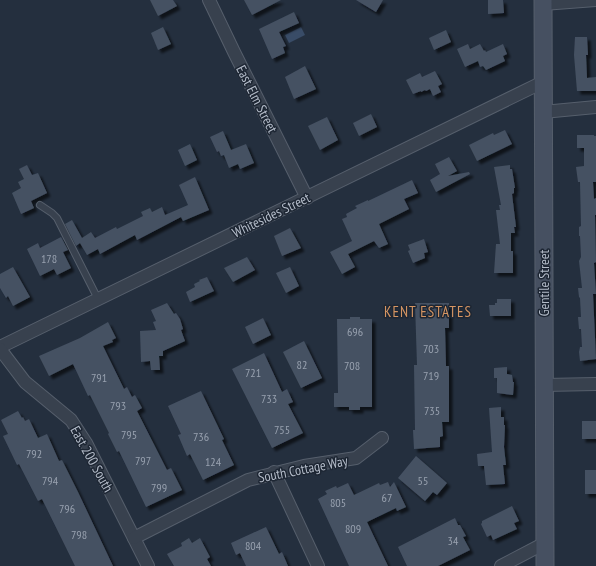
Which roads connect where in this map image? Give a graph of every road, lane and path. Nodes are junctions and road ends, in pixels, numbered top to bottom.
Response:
1 (209, 0) edge
2 (592, 0) edge
3 (543, 2) edge
4 (542, 82) junction
5 (596, 107) edge
6 (543, 112) junction
7 (307, 198) junction
8 (40, 205) dead end
9 (98, 299) junction
10 (0, 348) edge
11 (596, 384) edge
12 (544, 385) junction
13 (382, 438) dead end
14 (274, 472) junction
15 (134, 538) junction
16 (545, 544) junction
17 (148, 566) edge
18 (318, 566) edge
19 (501, 566) edge
20 (545, 566) edge

1 - 7 street, East Elm Street
2 - 3 street
3 - 4 main road, Gentile Street
4 - 6 main road, Gentile Street
4 - 7 street, Whitesides Street
5 - 6 street
6 - 12 main road, Gentile Street
7 - 9 street, Whitesides Street
8 - 9 lane
9 - 10 street, Whitesides Street
10 - 15 street, East 200 South
11 - 12 street
12 - 16 main road, Gentile Street
13 - 14 street, South Cottage Way
14 - 15 street, South Cottage Way
14 - 18 street
15 - 17 street, East 200 South
16 - 19 street
16 - 20 main road, Gentile Street

